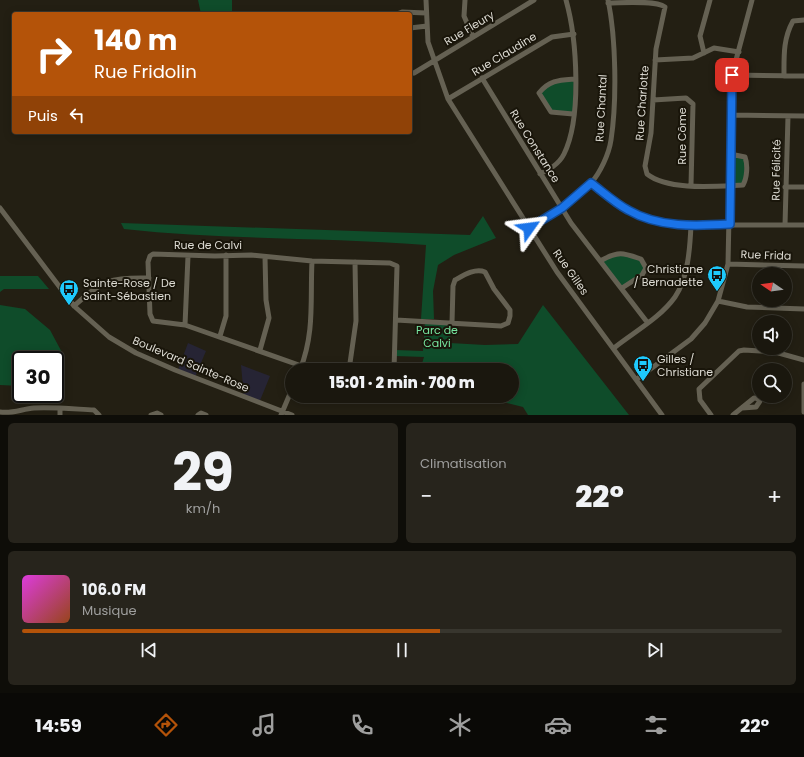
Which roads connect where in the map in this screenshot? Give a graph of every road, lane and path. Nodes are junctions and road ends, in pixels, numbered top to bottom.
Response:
1 (426, 0) edge
2 (465, 0) edge
3 (534, 0) edge
4 (566, 0) edge
5 (710, 0) edge
6 (752, 0) edge
7 (608, 2) edge
8 (412, 12) edge
9 (426, 13) junction
10 (804, 20) edge
11 (427, 26) junction
12 (412, 28) edge
13 (574, 34) junction
14 (473, 37) junction
15 (738, 52) junction
16 (704, 53) junction
17 (655, 60) junction
18 (433, 61) junction
19 (414, 73) dead end
20 (732, 75) junction
21 (784, 76) junction
22 (804, 76) edge
23 (482, 78) junction
24 (574, 79) junction
25 (448, 99) junction
26 (653, 100) junction
27 (573, 114) junction
28 (731, 115) junction
29 (788, 116) junction
30 (804, 116) edge
31 (730, 154) junction
32 (540, 174) junction
33 (591, 183) junction
34 (691, 185) junction
35 (730, 186) junction
36 (785, 187) junction
37 (804, 187) edge
38 (0, 208) edge
39 (562, 208) junction
40 (730, 224) junction
41 (691, 225) junction
42 (785, 225) junction
43 (804, 225) edge
44 (529, 228) junction
45 (226, 255) junction
46 (188, 256) junction
47 (265, 257) junction
48 (602, 260) junction
49 (312, 261) junction
50 (355, 262) junction
51 (728, 264) junction
52 (804, 266) edge
53 (149, 278) junction
54 (622, 288) junction
55 (718, 302) junction
56 (74, 306) junction
57 (804, 309) edge
58 (396, 320) junction
59 (647, 322) junction
60 (452, 323) junction
61 (185, 325) junction
62 (220, 336) junction
63 (614, 348) junction
64 (260, 350) junction
65 (804, 360) edge
66 (289, 363) edge
67 (302, 363) edge
68 (350, 363) edge
69 (394, 363) edge
70 (637, 379) junction
71 (804, 384) edge
72 (286, 403) edge
73 (742, 408) dead end
74 (43, 409) junction
75 (60, 409) junction
76 (0, 412) edge
77 (804, 412) edge
78 (282, 413) edge
79 (44, 415) edge
80 (60, 415) edge
81 (99, 415) edge
82 (151, 415) edge
83 (161, 415) edge
84 (198, 415) edge
85 (206, 415) edge
86 (292, 415) edge
87 (662, 415) edge
88 (712, 415) edge
89 (733, 415) edge

1 - 9 street, Rue Gilles
2 - 14 street
3 - 14 street, Rue Fleury
4 - 13 street
5 - 16 street
6 - 15 street
7 - 17 street, Rue Charlotte
7 - 33 street, Rue Chantal
8 - 9 street
9 - 11 street, Rue Gilles
10 - 21 street
11 - 12 street
11 - 18 street, Rue Gilles
13 - 23 street, Rue Claudine
13 - 24 street
14 - 18 street, Rue Fleury
15 - 16 street
15 - 20 street
16 - 17 street
17 - 26 street, Rue Charlotte
18 - 19 street, Rue Fleury
18 - 25 street, Rue Gilles
20 - 21 street
20 - 28 street
21 - 22 street
23 - 25 street, Rue Claudine
23 - 32 street, Rue Constance
24 - 27 street
24 - 27 street
25 - 44 street, Rue Gilles
26 - 34 street, Rue Charlotte
26 - 34 street, Rue Côme
27 - 32 street
28 - 29 street
28 - 31 street
29 - 30 street
29 - 36 street, Rue Félicité
31 - 35 street
31 - 35 street
32 - 39 street, Rue Constance
33 - 39 street, Rue Chantal
33 - 41 street
34 - 35 street, Rue Charlotte
35 - 40 street
36 - 37 street
36 - 42 street, Rue Félicité
38 - 56 street, Boulevard Sainte-Rose
39 - 44 street, Rue Chantal
39 - 48 street, Rue Constance
40 - 41 street
40 - 42 street
40 - 51 street
41 - 59 street
42 - 43 street
44 - 63 street, Rue Gilles
45 - 46 street, Rue de Calvi
45 - 47 street, Rue de Calvi
45 - 62 street
46 - 53 street, Rue de Calvi
46 - 61 street
47 - 49 street, Rue de Calvi
47 - 64 street
48 - 54 street, Rue Constance
48 - 54 street
49 - 50 street, Rue de Calvi
49 - 67 street
50 - 58 street, Rue de Calvi
50 - 68 street
51 - 52 street, Rue Frida
51 - 55 street
53 - 56 street
53 - 61 street, Rue de Calvi
54 - 59 street, Rue Constance
55 - 57 street
55 - 70 street
56 - 78 street, Boulevard Sainte-Rose
58 - 60 street
58 - 69 street, Rue de Calvi
59 - 63 street
60 - 60 street
61 - 62 street, Rue de Calvi
62 - 64 street, Rue de Calvi
63 - 70 street, Rue Gilles
64 - 66 street, Rue de Calvi
65 - 88 street
70 - 87 street, Rue Gilles
71 - 77 street
72 - 78 street
73 - 89 street
74 - 75 street
74 - 76 street
74 - 79 street
75 - 80 street
75 - 81 street
78 - 86 street, Boulevard Sainte-Rose
82 - 83 street
84 - 85 street

